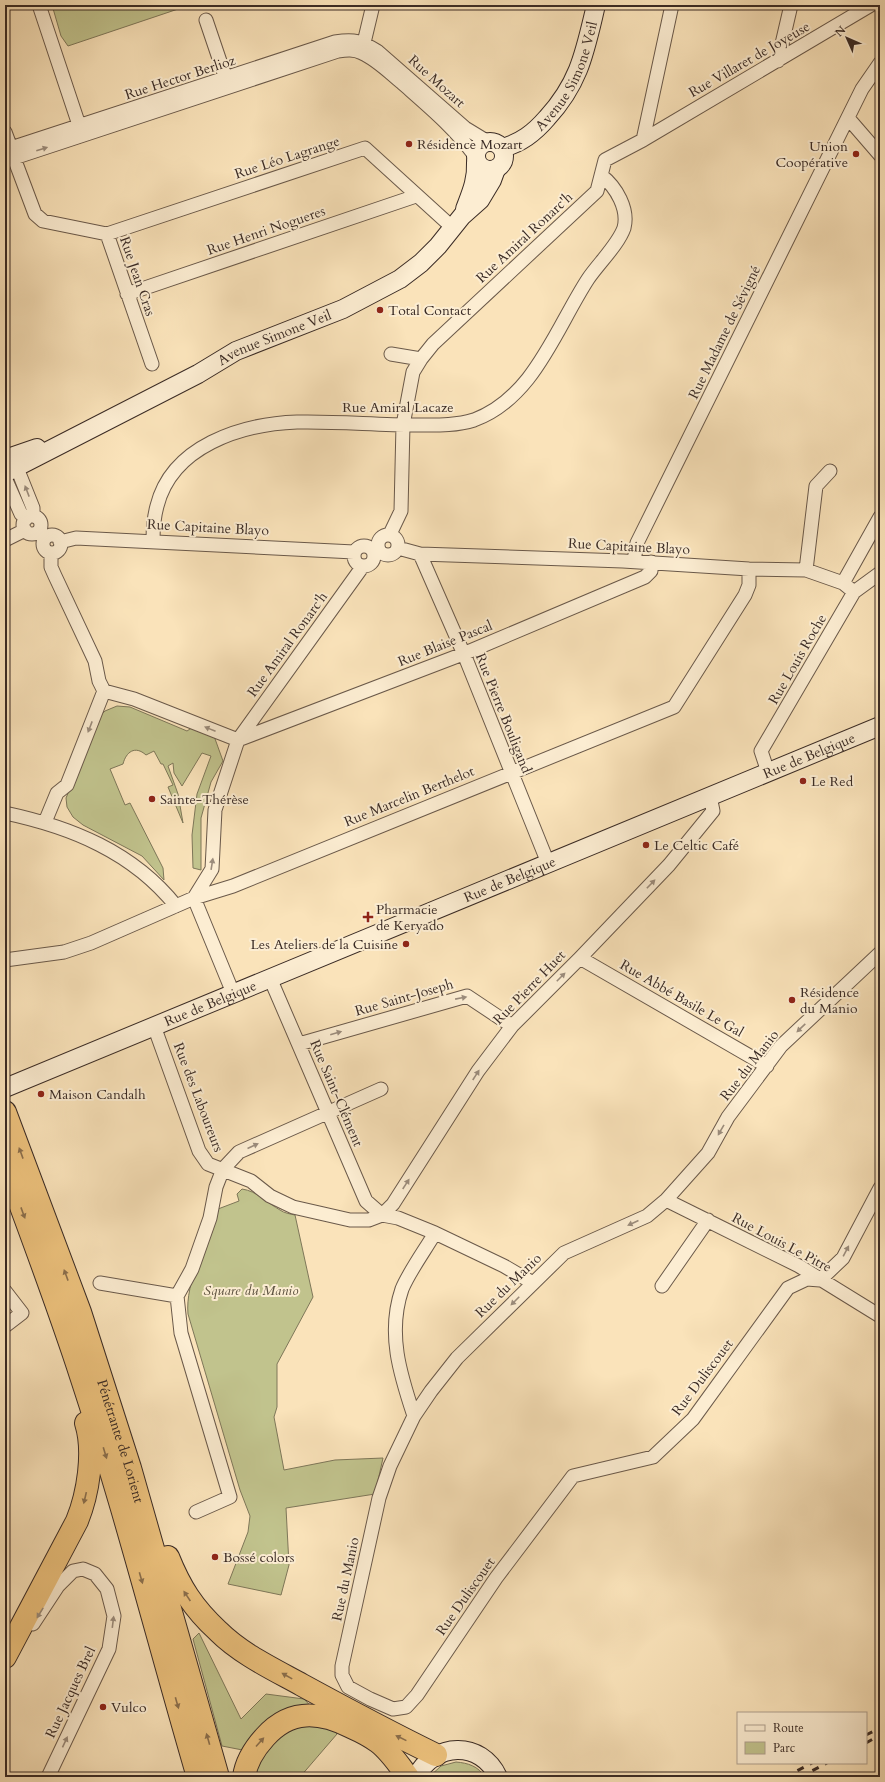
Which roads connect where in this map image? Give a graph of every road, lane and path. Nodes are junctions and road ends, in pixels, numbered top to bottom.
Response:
1 (39, 5) edge
2 (373, 5) edge
3 (596, 5) edge
4 (672, 5) edge
5 (791, 5) edge
6 (872, 5) edge
7 (206, 20) dead end
8 (363, 48) junction
9 (778, 61) junction
10 (880, 63) edge
11 (227, 82) junction
12 (848, 118) junction
13 (82, 131) junction
14 (5, 132) edge
15 (643, 140) junction
16 (495, 145) junction
17 (9, 155) edge
18 (880, 155) edge
19 (476, 159) junction
20 (496, 169) junction
21 (602, 176) junction
22 (416, 196) junction
23 (458, 222) junction
24 (107, 234) junction
25 (127, 294) junction
26 (391, 354) dead end
27 (420, 359) junction
28 (152, 364) dead end
29 (403, 425) junction
30 (8, 469) edge
31 (830, 471) dead end
32 (880, 517) edge
33 (32, 525) junction
34 (390, 534) junction
35 (5, 540) edge
36 (153, 540) junction
37 (51, 543) junction
38 (372, 544) junction
39 (398, 548) junction
40 (354, 552) junction
41 (420, 554) junction
42 (374, 560) junction
43 (634, 561) junction
44 (651, 562) junction
45 (749, 569) junction
46 (806, 570) junction
47 (880, 573) edge
48 (843, 583) junction
49 (854, 592) junction
50 (463, 654) junction
51 (104, 691) junction
52 (880, 726) edge
53 (238, 740) junction
54 (511, 772) junction
55 (768, 772) junction
56 (710, 796) junction
57 (5, 813) edge
58 (45, 822) junction
59 (548, 863) junction
60 (194, 898) junction
61 (176, 906) junction
62 (580, 958) junction
63 (5, 960) edge
64 (877, 961) edge
65 (270, 978) junction
66 (233, 993) junction
67 (154, 1026) junction
68 (512, 1026) junction
69 (299, 1044) junction
70 (767, 1066) junction
71 (5, 1088) edge
72 (381, 1089) dead end
73 (5, 1112) edge
74 (328, 1112) junction
75 (5, 1163) edge
76 (223, 1170) junction
77 (880, 1188) edge
78 (666, 1200) junction
79 (382, 1216) junction
80 (708, 1220) junction
81 (435, 1233) junction
82 (820, 1280) junction
83 (49, 1283) junction
84 (100, 1283) dead end
85 (533, 1283) junction
86 (662, 1286) dead end
87 (5, 1292) edge
88 (177, 1296) junction
89 (80, 1312) junction
90 (880, 1316) edge
91 (5, 1326) edge
92 (414, 1416) junction
93 (196, 1512) dead end
94 (5, 1657) edge
95 (5, 1669) edge
96 (406, 1707) joint
97 (436, 1755) junction
98 (48, 1777) edge
99 (198, 1777) edge
100 (218, 1777) edge
101 (244, 1777) edge
102 (408, 1777) edge
103 (416, 1777) edge
104 (498, 1777) edge

1 - 13 street
2 - 8 street
3 - 16 main road, Avenue Simone Veil
4 - 15 street
5 - 9 street
6 - 9 street, Rue Villaret de Joyeuse
7 - 11 street
8 - 11 street, Rue Hector Berlioz
8 - 16 street, Rue Mozart
8 - 19 street, Rue Mozart
9 - 15 street, Rue Villaret de Joyeuse
10 - 12 street, Rue Madame de Sévigné
11 - 13 street, Rue Hector Berlioz
12 - 18 street
12 - 43 street, Rue Madame de Sévigné
13 - 17 street, Rue Hector Berlioz
14 - 17 street, Rue Jean Cras
15 - 21 street, Rue Amiral Ronarc'h
16 - 19 main road
16 - 20 main road
17 - 24 street, Rue Jean Cras
19 - 20 main road
19 - 23 main road, Avenue Simone Veil
20 - 23 main road, Avenue Simone Veil
21 - 27 street, Rue Amiral Ronarc'h
21 - 29 street, Rue Amiral Lacaze
22 - 23 street, Rue Léo Lagrange
22 - 24 street, Rue Léo Lagrange
22 - 25 street, Rue Henri Nogueres
23 - 30 main road, Avenue Simone Veil
24 - 25 street, Rue Jean Cras
25 - 28 street, Rue Jean Cras
26 - 27 street
27 - 29 street, Rue Amiral Ronarc'h
29 - 34 street, Rue Amiral Ronarc'h
29 - 36 street, Rue Amiral Lacaze
30 - 33 street
31 - 46 street
32 - 48 street
33 - 35 street
33 - 37 street
34 - 38 street
34 - 39 street
36 - 37 street, Rue Capitaine Blayo
36 - 40 street, Rue Capitaine Blayo
37 - 51 street
38 - 40 street
38 - 42 street
39 - 41 street, Rue Capitaine Blayo
39 - 42 street
40 - 42 street
41 - 43 street, Rue Capitaine Blayo
41 - 50 street, Rue Pierre Bouligand
42 - 53 street, Rue Amiral Ronarc'h
43 - 44 street, Rue Capitaine Blayo
44 - 45 street, Rue Capitaine Blayo
44 - 50 street, Rue Blaise Pascal
45 - 46 street, Rue Capitaine Blayo
45 - 54 street, Rue Marcelin Berthelot
46 - 48 street, Rue Capitaine Blayo
47 - 49 street, Rue Louis Roche
48 - 49 street, Rue Capitaine Blayo
49 - 55 street, Rue Louis Roche
50 - 53 street, Rue Blaise Pascal
50 - 54 street, Rue Pierre Bouligand
53 -> 51 street
51 -> 58 street
52 - 55 main road, Rue de Belgique
60 -> 53 street, Rue Amiral Ronarc'h
54 - 59 street, Rue Pierre Bouligand
54 - 60 street, Rue Marcelin Berthelot
55 - 56 main road, Rue de Belgique
56 - 59 main road, Rue de Belgique
62 -> 56 street, Rue Pierre Huet
57 - 58 street
58 - 61 street
59 - 65 main road, Rue de Belgique
60 - 61 street, Rue Marcelin Berthelot
60 - 66 street
61 - 63 street, Rue Marcelin Berthelot
68 -> 62 street, Rue Pierre Huet
62 - 70 street, Rue Abbé Basile Le Gal
64 -> 70 street, Rue du Manio
65 - 66 main road, Rue de Belgique
65 - 69 street, Rue Saint-Clément
66 - 67 main road, Rue de Belgique
67 - 71 main road, Rue de Belgique
67 - 76 street, Rue des Laboureurs
69 -> 68 street, Rue Saint-Joseph
79 -> 68 street, Rue Pierre Huet
69 - 74 street, Rue Saint-Clément
70 -> 78 street, Rue du Manio
72 - 74 street
89 -> 73 highway, Pénétrante de Lorient
76 -> 74 street
74 - 79 street, Rue Saint-Clément
75 -> 83 highway, Pénétrante de Lorient
76 - 79 street, Rue des Laboureurs
76 - 88 street
82 -> 77 street
78 - 80 street, Rue Louis Le Pitre
78 -> 85 street, Rue du Manio
79 - 81 street, Rue des Laboureurs
80 - 82 street, Rue Louis Le Pitre
80 - 86 street
81 - 85 street, Rue des Laboureurs
81 - 92 street
82 - 90 street, Rue Louis Le Pitre
82 - 96 street, Rue Duliscouet
83 -> 94 highway
83 -> 99 highway, Pénétrante de Lorient
84 - 88 street
85 -> 92 street, Rue du Manio
87 - 91 street
88 - 93 street
97 -> 89 highway
100 -> 89 highway, Pénétrante de Lorient
92 - 96 street, Rue du Manio
98 -> 95 street, Rue Jacques Brel
97 - 103 main road
97 - 104 main road
101 -> 102 highway

